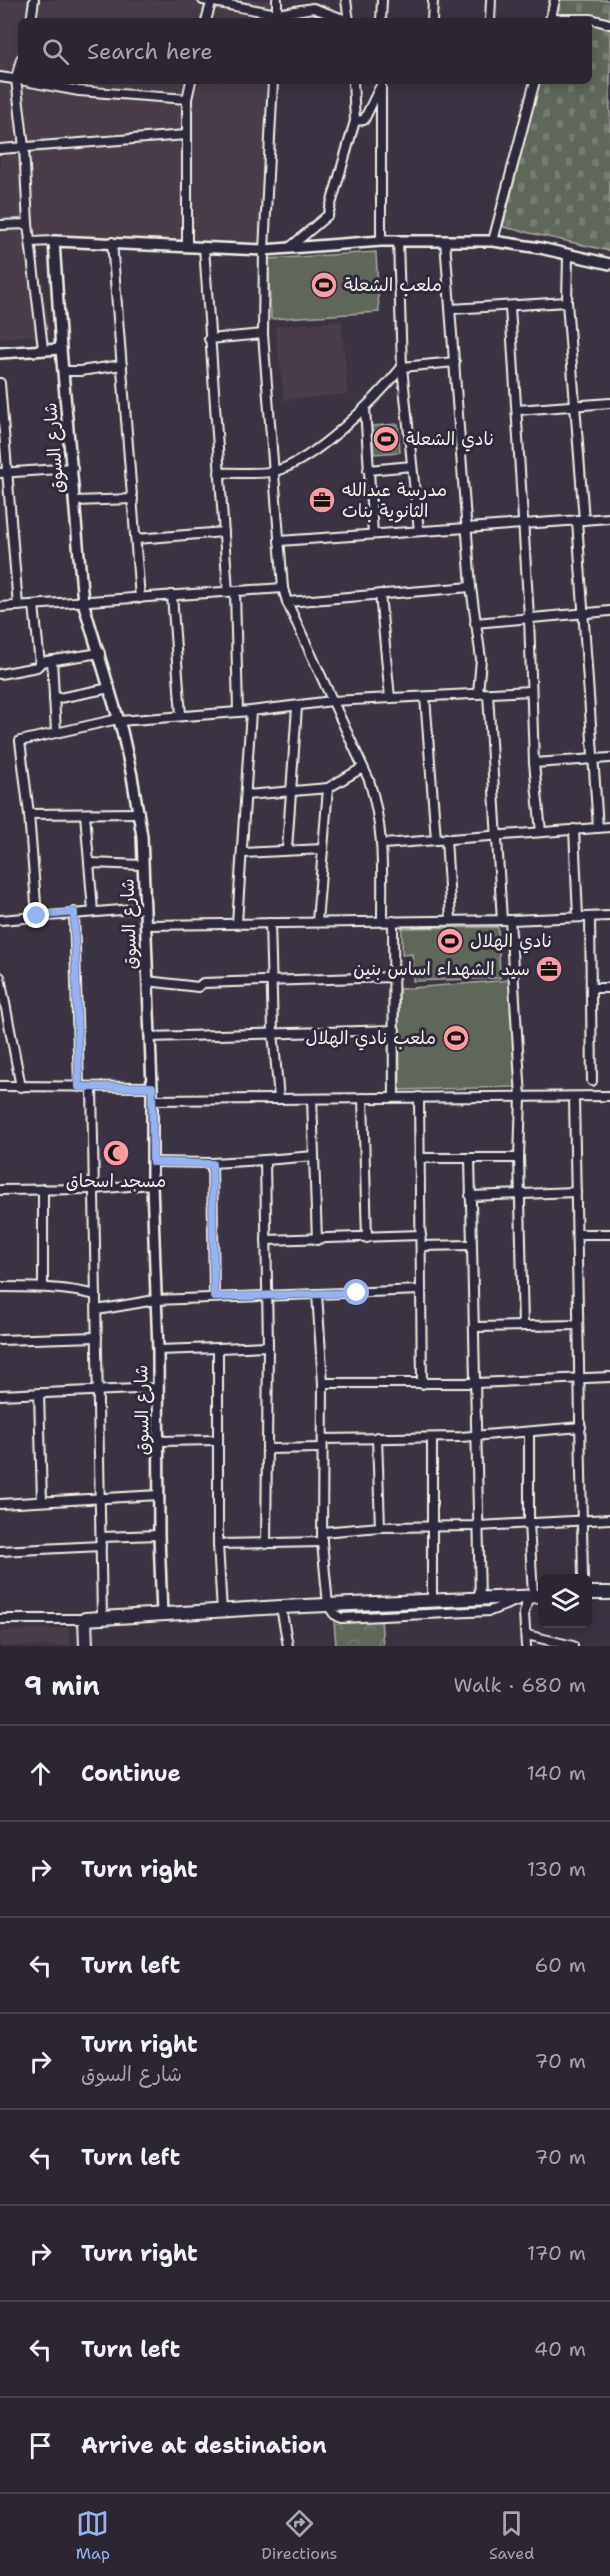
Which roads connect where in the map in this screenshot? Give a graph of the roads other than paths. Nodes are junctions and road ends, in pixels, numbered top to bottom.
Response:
1 (34, 0) edge
2 (277, 0) edge
3 (382, 0) edge
4 (433, 0) edge
5 (491, 0) edge
6 (555, 0) edge
7 (207, 1) edge
8 (347, 1) edge
9 (276, 17) edge
10 (31, 18) edge
11 (206, 18) edge
12 (335, 18) edge
13 (349, 18) edge
14 (381, 18) edge
15 (432, 18) edge
16 (490, 18) edge
17 (550, 18) edge
18 (592, 19) edge
19 (610, 24) edge
20 (0, 77) edge
21 (18, 80) edge
22 (20, 84) edge
23 (41, 84) edge
24 (190, 84) edge
25 (273, 84) edge
26 (353, 84) edge
27 (381, 84) edge
28 (534, 84) edge
29 (187, 99) junction
30 (355, 121) junction
31 (186, 135) junction
32 (24, 147) junction
33 (0, 149) edge
34 (28, 224) junction
35 (0, 225) edge
36 (54, 241) junction
37 (381, 241) junction
38 (398, 241) junction
39 (445, 241) junction
40 (494, 241) junction
41 (30, 242) junction
42 (112, 242) junction
43 (187, 246) junction
44 (204, 248) junction
45 (290, 248) junction
46 (264, 250) junction
47 (568, 256) junction
48 (610, 264) edge
49 (567, 302) junction
50 (510, 307) junction
51 (451, 309) junction
52 (263, 334) junction
53 (209, 339) junction
54 (43, 348) junction
55 (60, 349) junction
56 (0, 353) edge
57 (455, 362) junction
58 (122, 365) junction
59 (402, 367) junction
60 (64, 371) junction
61 (0, 383) edge
62 (610, 403) edge
63 (576, 406) junction
64 (365, 408) junction
65 (517, 410) junction
66 (412, 466) junction
67 (73, 468) junction
68 (368, 470) junction
69 (275, 471) junction
70 (4, 473) edge
71 (219, 473) junction
72 (133, 499) junction
73 (75, 501) junction
74 (610, 518) edge
75 (581, 520) junction
76 (523, 524) junction
77 (466, 528) junction
78 (419, 531) junction
79 (224, 532) junction
80 (373, 534) junction
81 (136, 539) junction
82 (279, 541) junction
83 (471, 587) junction
84 (283, 588) junction
85 (231, 592) junction
86 (380, 594) junction
87 (172, 595) junction
88 (140, 598) junction
89 (83, 602) junction
90 (287, 602) junction
91 (34, 605) junction
92 (18, 606) junction
93 (0, 607) edge
94 (610, 611) edge
95 (584, 613) junction
96 (529, 617) junction
97 (475, 623) junction
98 (100, 654) junction
99 (52, 660) junction
100 (41, 662) junction
101 (0, 674) edge
102 (110, 688) junction
103 (531, 691) junction
104 (478, 694) junction
105 (488, 694) junction
106 (425, 697) junction
107 (390, 698) junction
108 (54, 699) junction
109 (332, 701) junction
110 (297, 707) junction
111 (251, 711) junction
112 (238, 712) junction
113 (181, 715) junction
114 (118, 720) junction
115 (56, 732) junction
116 (610, 758) edge
117 (593, 759) junction
118 (534, 763) junction
119 (362, 768) junction
120 (328, 788) junction
121 (292, 790) junction
122 (246, 795) junction
123 (139, 813) junction
124 (29, 814) junction
125 (86, 814) junction
126 (610, 826) edge
127 (598, 828) junction
128 (574, 829) junction
129 (541, 832) junction
130 (498, 835) junction
131 (446, 838) junction
132 (436, 839) junction
133 (383, 844) junction
134 (286, 849) junction
135 (322, 849) junction
136 (244, 853) junction
137 (90, 863) junction
138 (143, 866) junction
139 (145, 908) junction
140 (93, 911) junction
141 (74, 912) junction
142 (37, 916) junction
143 (610, 916) edge
144 (578, 917) junction
145 (590, 917) junction
146 (0, 920) edge
147 (451, 920) junction
148 (506, 920) junction
149 (382, 921) junction
150 (393, 921) junction
151 (270, 922) junction
152 (316, 922) junction
153 (237, 923) junction
154 (146, 925) junction
155 (394, 977) junction
156 (271, 979) junction
157 (0, 980) edge
158 (147, 981) junction
159 (591, 988) junction
160 (610, 988) edge
161 (395, 1030) junction
162 (273, 1032) junction
163 (150, 1036) junction
164 (592, 1081) dead end
165 (0, 1086) edge
166 (21, 1086) junction
167 (79, 1087) junction
168 (92, 1087) junction
169 (152, 1087) junction
170 (610, 1096) edge
171 (394, 1097) junction
172 (419, 1097) junction
173 (521, 1097) junction
174 (363, 1098) junction
175 (574, 1098) junction
176 (279, 1099) junction
177 (312, 1099) junction
178 (152, 1100) junction
179 (314, 1156) junction
180 (419, 1158) junction
181 (470, 1158) junction
182 (519, 1158) junction
183 (265, 1160) junction
184 (153, 1162) junction
185 (212, 1164) junction
186 (152, 1184) junction
187 (94, 1189) junction
188 (0, 1190) edge
189 (43, 1190) junction
190 (576, 1192) junction
191 (470, 1196) junction
192 (519, 1196) junction
193 (577, 1234) junction
194 (610, 1234) edge
195 (421, 1235) junction
196 (367, 1238) junction
197 (266, 1240) junction
198 (317, 1240) junction
199 (472, 1245) junction
200 (421, 1246) junction
201 (0, 1287) edge
202 (43, 1287) junction
203 (421, 1290) junction
204 (317, 1294) junction
205 (267, 1295) junction
206 (96, 1296) junction
207 (214, 1297) junction
208 (155, 1300) junction
209 (97, 1310) junction
210 (578, 1325) junction
211 (523, 1326) junction
212 (474, 1327) junction
213 (97, 1337) junction
214 (0, 1340) edge
215 (268, 1346) junction
216 (218, 1348) junction
217 (158, 1350) junction
218 (610, 1377) edge
219 (579, 1379) junction
220 (323, 1383) junction
221 (475, 1383) junction
222 (423, 1384) junction
223 (158, 1388) junction
224 (98, 1390) junction
225 (39, 1393) junction
226 (0, 1395) edge
227 (581, 1427) junction
228 (529, 1432) junction
229 (476, 1435) junction
230 (377, 1437) junction
231 (432, 1438) junction
232 (323, 1439) junction
233 (218, 1440) junction
234 (159, 1441) junction
235 (322, 1448) junction
236 (268, 1449) junction
237 (159, 1495) junction
238 (100, 1498) junction
239 (42, 1500) junction
240 (0, 1504) edge
241 (583, 1520) junction
242 (610, 1520) edge
243 (529, 1523) junction
244 (431, 1526) junction
245 (478, 1526) junction
246 (380, 1527) junction
247 (322, 1532) junction
248 (159, 1535) junction
249 (101, 1542) junction
250 (322, 1542) junction
251 (218, 1544) junction
252 (266, 1544) junction
253 (0, 1551) edge
254 (584, 1574) edge
255 (592, 1593) edge
256 (610, 1593) edge
257 (535, 1596) edge
258 (480, 1599) junction
259 (432, 1600) junction
260 (328, 1605) junction
261 (281, 1607) junction
262 (222, 1612) junction
263 (162, 1615) junction
264 (102, 1617) junction
265 (0, 1619) edge
266 (85, 1619) junction
267 (526, 1635) junction
268 (86, 1646) edge
269 (288, 1646) edge
270 (526, 1646) edge
271 (573, 1646) edge

1 - 10 street
2 - 9 street
3 - 14 street
4 - 15 street
5 - 16 street
6 - 17 street
7 - 9 street
7 - 11 street
8 - 13 street
9 - 12 street
18 - 19 street
20 - 21 street
22 - 32 street
23 - 29 street
24 - 29 street
25 - 46 street
26 - 30 street
27 - 30 street
27 - 37 street
28 - 40 street
29 - 31 street
30 - 45 street
31 - 32 street
31 - 43 street
32 - 33 street
32 - 34 street
34 - 35 street
34 - 41 street
36 - 41 street
36 - 42 street
36 - 55 street, شارع السوق
37 - 38 street
37 - 45 street
38 - 39 street
38 - 59 street
39 - 40 street
39 - 51 street
40 - 47 street
41 - 54 street
42 - 43 street
42 - 58 street
43 - 44 street
44 - 46 street
44 - 53 street
45 - 46 street
46 - 52 street
47 - 48 street
47 - 49 street
49 - 50 street
49 - 63 street
50 - 51 street
50 - 65 street
51 - 57 street
52 - 53 street
52 - 69 street
53 - 71 street
54 - 55 street
54 - 56 street
55 - 60 street, شارع السوق
57 - 59 street
57 - 77 street
58 - 60 street
58 - 72 street
59 - 64 street
59 - 66 street
60 - 67 street, شارع السوق
61 - 70 street
62 - 63 street
63 - 65 street
63 - 75 street
64 - 68 street
64 - 69 street
65 - 76 street
66 - 68 street
66 - 78 street
67 - 70 street
67 - 73 street, شارع السوق
68 - 80 street
69 - 71 street
69 - 82 street
70 - 92 street
71 - 79 street
72 - 73 street
72 - 81 street
73 - 89 street, شارع السوق
74 - 75 street
75 - 76 street
75 - 95 street
76 - 77 street
76 - 96 street
77 - 78 street
77 - 83 street
78 - 80 street
79 - 81 street
79 - 85 street
80 - 82 street
81 - 88 street
82 - 84 street
83 - 86 street
83 - 97 street
84 - 85 street
84 - 90 street
85 - 87 street
85 - 112 street
86 - 90 street
86 - 107 street
87 - 88 street
87 - 113 street
88 - 89 street
89 - 91 street
89 - 98 street, شارع السوق
90 - 109 street
91 - 92 street
91 - 100 street
92 - 93 street
94 - 95 street
95 - 96 street
95 - 117 street
96 - 97 street
96 - 103 street
97 - 104 street
98 - 99 street
98 - 102 street, شارع السوق
99 - 100 street
99 - 108 street
100 - 101 street
102 - 108 street
102 - 114 street, شارع السوق
103 - 105 street
103 - 118 street
104 - 105 street
104 - 106 street
105 - 130 street
106 - 107 street
106 - 132 street
107 - 109 street
108 - 115 street
109 - 110 street
109 - 119 street
110 - 111 street
110 - 121 street
111 - 112 street
111 - 122 street
112 - 113 street
113 - 114 street
114 - 115 street
114 - 123 street, شارع السوق
115 - 124 street
116 - 117 street
117 - 118 street
117 - 127 street
118 - 129 street
119 - 120 street
119 - 133 street
120 - 121 street
120 - 135 street
121 - 122 street
121 - 134 street
122 - 136 street
123 - 125 street
123 - 138 street, شارع السوق
124 - 125 street
124 - 142 street
125 - 137 street
126 - 127 street
127 - 128 street
128 - 129 street
128 - 144 street
129 - 130 street
130 - 131 street
130 - 148 street
131 - 132 street
131 - 147 street
132 - 133 street
133 - 149 street
134 - 135 street
134 - 136 street
135 - 152 street
136 - 153 street
137 - 138 street
137 - 140 street
138 - 139 street, شارع السوق
139 - 140 street
139 - 154 street, شارع السوق
140 - 141 street
141 - 142 street
141 - 167 street
142 - 146 street
143 - 145 street
144 - 145 street
144 - 148 street
145 - 159 street
147 - 148 street
147 - 150 street
148 - 173 street
149 - 150 street
149 - 152 street
150 - 155 street
151 - 152 street
151 - 153 street
151 - 156 street
153 - 154 street
154 - 158 street, شارع السوق
155 - 156 street
155 - 161 street
156 - 158 street
156 - 162 street
157 - 166 street
158 - 163 street, شارع السوق
159 - 160 street
159 - 164 street
161 - 162 street
161 - 171 street
162 - 163 street
162 - 176 street
163 - 169 street, شارع السوق
165 - 166 street
166 - 167 street
167 - 168 street
168 - 169 street
168 - 187 street
169 - 178 street, شارع السوق
170 - 175 street
171 - 172 street
171 - 174 street
172 - 173 street
172 - 180 street
173 - 175 street
173 - 182 street
174 - 177 street
174 - 196 street
175 - 190 street
176 - 177 street
176 - 178 street
177 - 179 street
178 - 184 street, شارع السوق
179 - 183 street
179 - 198 street
180 - 181 street
180 - 195 street
181 - 182 street
181 - 191 street
182 - 192 street
183 - 185 street
183 - 197 street
184 - 185 street
184 - 186 street, شارع السوق
185 - 207 street
186 - 187 street
186 - 208 street, شارع السوق
187 - 189 street
187 - 206 street
188 - 189 street
189 - 202 street
190 - 192 street
190 - 193 street
191 - 192 street
191 - 199 street
192 - 211 street
193 - 194 street
193 - 210 street
195 - 196 street
195 - 200 street
196 - 198 street
197 - 198 street
197 - 205 street
199 - 200 street
199 - 212 street
200 - 203 street
201 - 202 street
202 - 206 street
203 - 204 street
203 - 222 street
204 - 205 street
204 - 220 street
205 - 207 street
205 - 215 street
206 - 209 street
207 - 208 street
208 - 209 street
208 - 217 street, شارع السوق
209 - 213 street
210 - 211 street
210 - 219 street
211 - 212 street
212 - 221 street
213 - 214 street
213 - 224 street
215 - 216 street
215 - 236 street
216 - 217 street
216 - 233 street
217 - 223 street, شارع السوق
218 - 219 street
219 - 221 street
219 - 227 street
220 - 222 street
220 - 232 street
221 - 222 street
221 - 229 street
223 - 224 street
223 - 234 street, شارع السوق
224 - 225 street
224 - 238 street
225 - 226 street
225 - 239 street
227 - 228 street
227 - 241 street
228 - 229 street
228 - 243 street
229 - 231 street
229 - 245 street
230 - 231 street
230 - 232 street
230 - 246 street
231 - 244 street
232 - 235 street
233 - 234 street
233 - 251 street
234 - 237 street, شارع السوق
235 - 236 street
235 - 247 street
236 - 252 street
237 - 238 street
237 - 248 street, شارع السوق
238 - 239 street
238 - 249 street
239 - 240 street
241 - 242 street
241 - 243 street
241 - 254 street
243 - 245 street
243 - 257 street
244 - 245 street
244 - 246 street
244 - 259 street
245 - 258 street
246 - 247 street
247 - 250 street
248 - 249 street
248 - 263 street, شارع السوق
249 - 253 street
249 - 264 street
250 - 252 street
250 - 260 street
251 - 252 street
251 - 262 street
255 - 256 main road
257 - 258 main road
257 - 260 street
257 - 267 street
258 - 259 main road
259 - 260 main road
260 - 261 main road
261 - 262 main road
261 - 269 street
262 - 263 main road
263 - 264 main road
264 - 266 main road
265 - 266 street
266 - 268 main road
267 - 270 street
267 - 271 street

